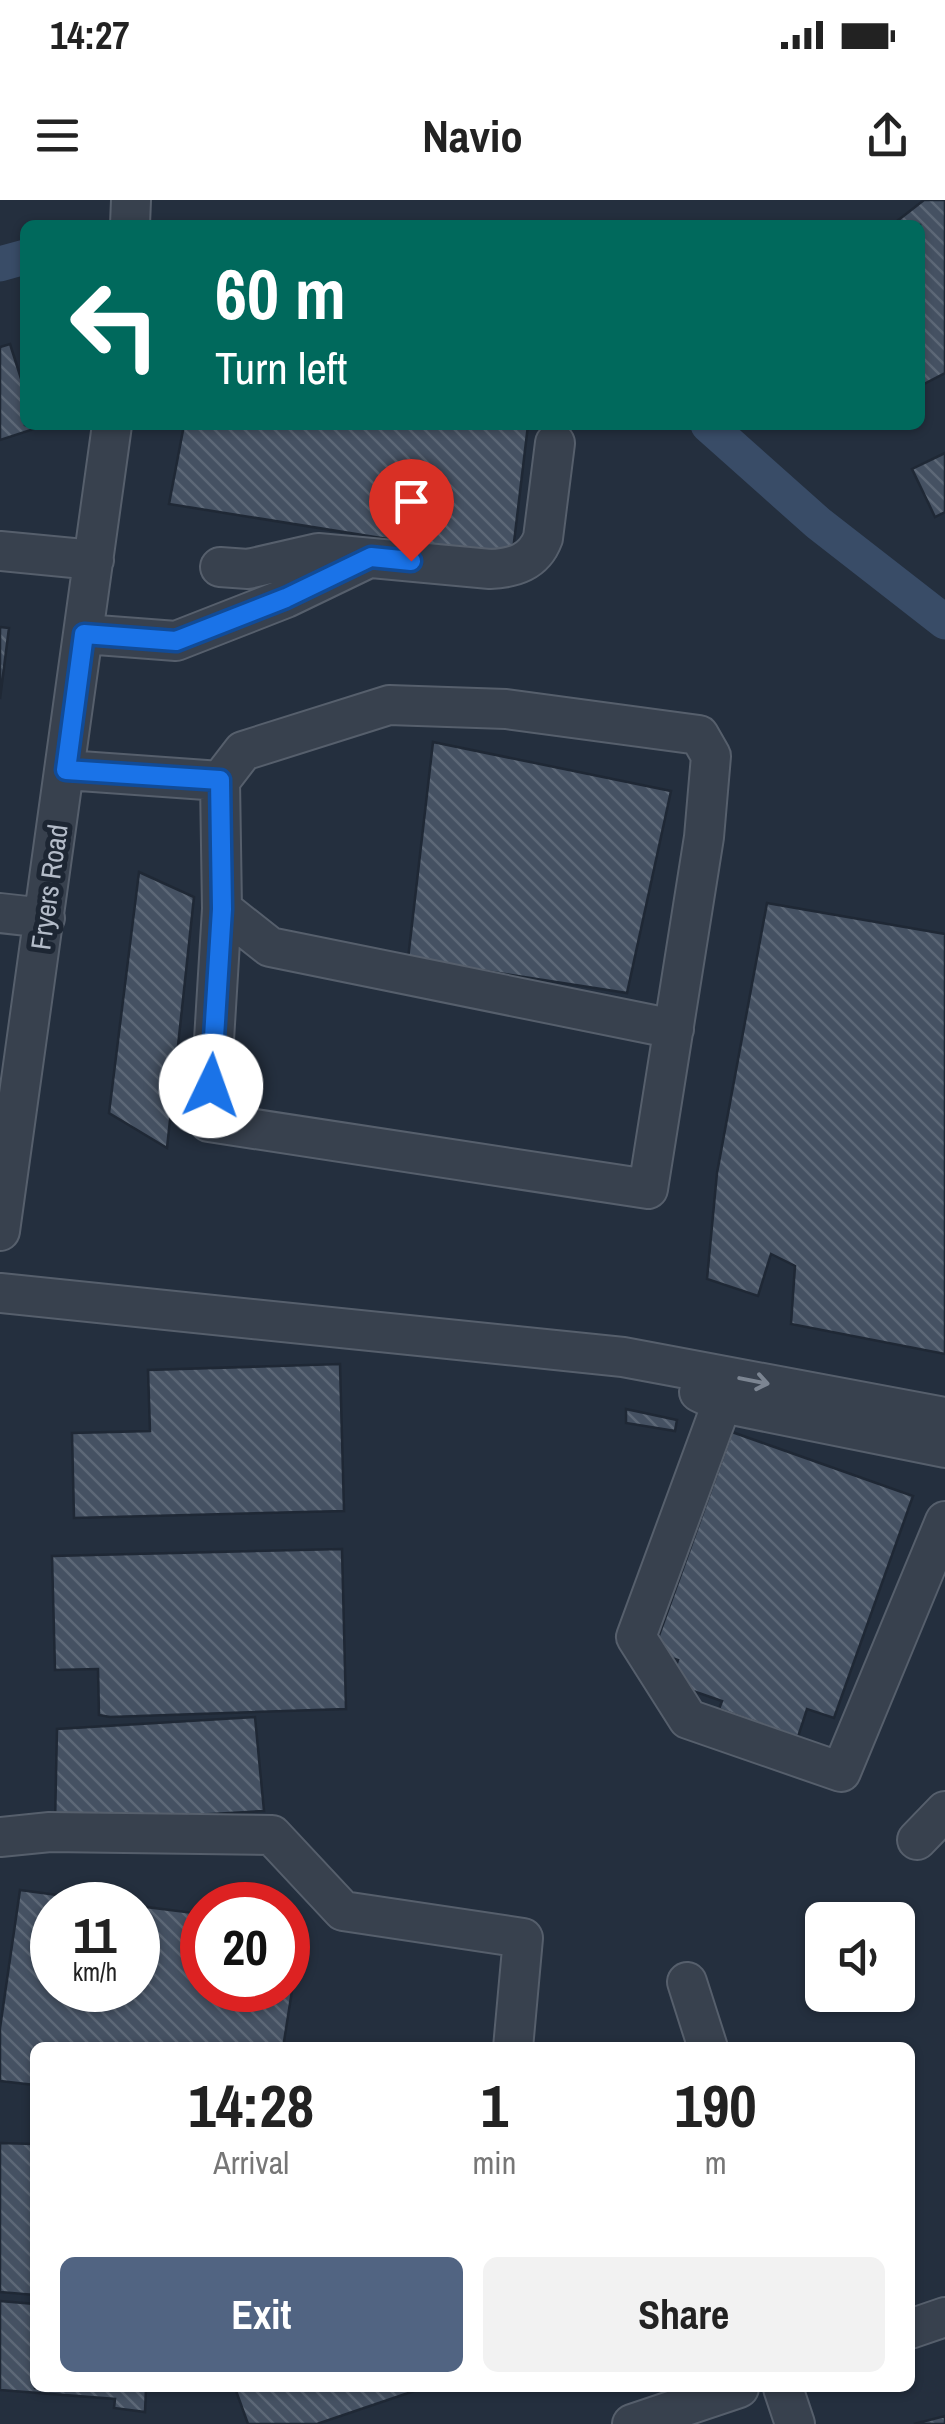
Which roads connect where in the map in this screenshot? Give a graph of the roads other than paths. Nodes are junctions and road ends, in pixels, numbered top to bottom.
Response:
1 (111, 430) edge
2 (555, 443) dead end
3 (0, 551) edge
4 (371, 557) junction
5 (94, 560) junction
6 (220, 567) dead end
7 (84, 634) junction
8 (66, 770) junction
9 (220, 780) junction
10 (222, 909) junction
11 (0, 913) edge
12 (44, 918) junction
13 (674, 1029) junction
14 (0, 1231) edge
15 (0, 1293) edge
16 (623, 1357) junction
17 (722, 1402) junction
18 (945, 1417) edge
19 (945, 1448) edge
20 (945, 1521) edge
21 (945, 1811) edge
22 (0, 1837) edge
23 (917, 1840) dead end
24 (687, 1982) dead end
25 (514, 2042) edge
26 (706, 2042) edge
27 (945, 2317) edge
28 (915, 2327) edge
29 (727, 2392) edge
30 (784, 2392) edge
31 (632, 2424) edge
32 (795, 2424) edge

1 - 5 street, Fryers Road
2 - 4 street
3 - 5 street
4 - 6 street
4 - 7 street
5 - 7 street, Fryers Road
7 - 8 street, Fryers Road
8 - 9 street
8 - 12 street, Fryers Road
9 - 10 street
9 - 13 street
10 - 13 street
10 - 13 street
11 - 12 street
12 - 14 street, Fryers Road
15 - 16 street
16 - 17 street
16 -> 18 street
17 - 19 street
17 - 20 street
21 - 23 street
22 - 25 street
24 - 26 street
27 - 28 street
29 - 31 street
30 - 32 street

